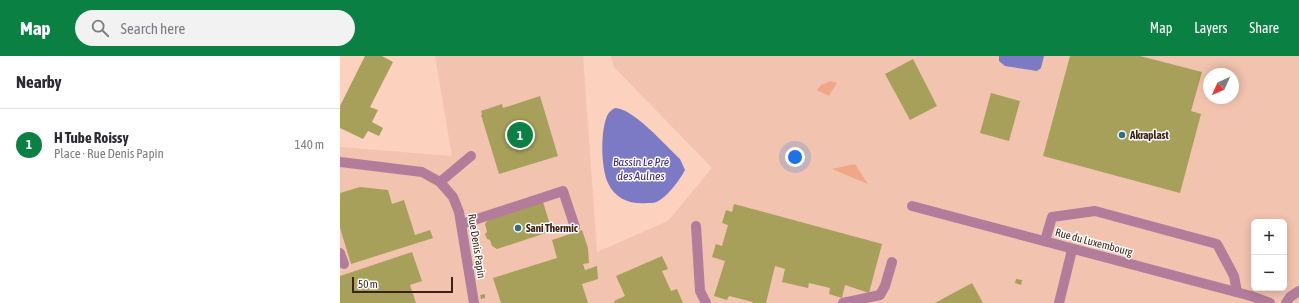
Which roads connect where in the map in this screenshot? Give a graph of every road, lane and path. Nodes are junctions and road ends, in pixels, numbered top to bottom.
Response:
1 (471, 156) dead end
2 (340, 162) edge
3 (440, 182) junction
4 (912, 206) dead end
5 (462, 224) junction
6 (696, 226) dead end
7 (575, 227) dead end
8 (1045, 241) junction
9 (1072, 250) junction
10 (340, 253) edge
11 (892, 262) dead end
12 (344, 264) dead end
13 (1299, 291) edge
14 (1237, 292) junction
15 (470, 302) edge
16 (706, 303) edge
17 (843, 303) edge
18 (1060, 303) edge
19 (1270, 303) edge
20 (1286, 303) edge

1 - 3 street
2 - 3 street, Rue Denis Papin
3 - 5 street, Rue Denis Papin
4 - 8 street, Rue du Luxembourg
5 - 7 street
5 - 15 street, Rue Denis Papin
6 - 16 street
8 - 9 street, Rue du Luxembourg
8 - 14 street
9 - 14 street, Rue du Luxembourg
9 - 18 street
10 - 12 street
11 - 17 street
13 - 20 street
14 - 19 street, Rue du Luxembourg

